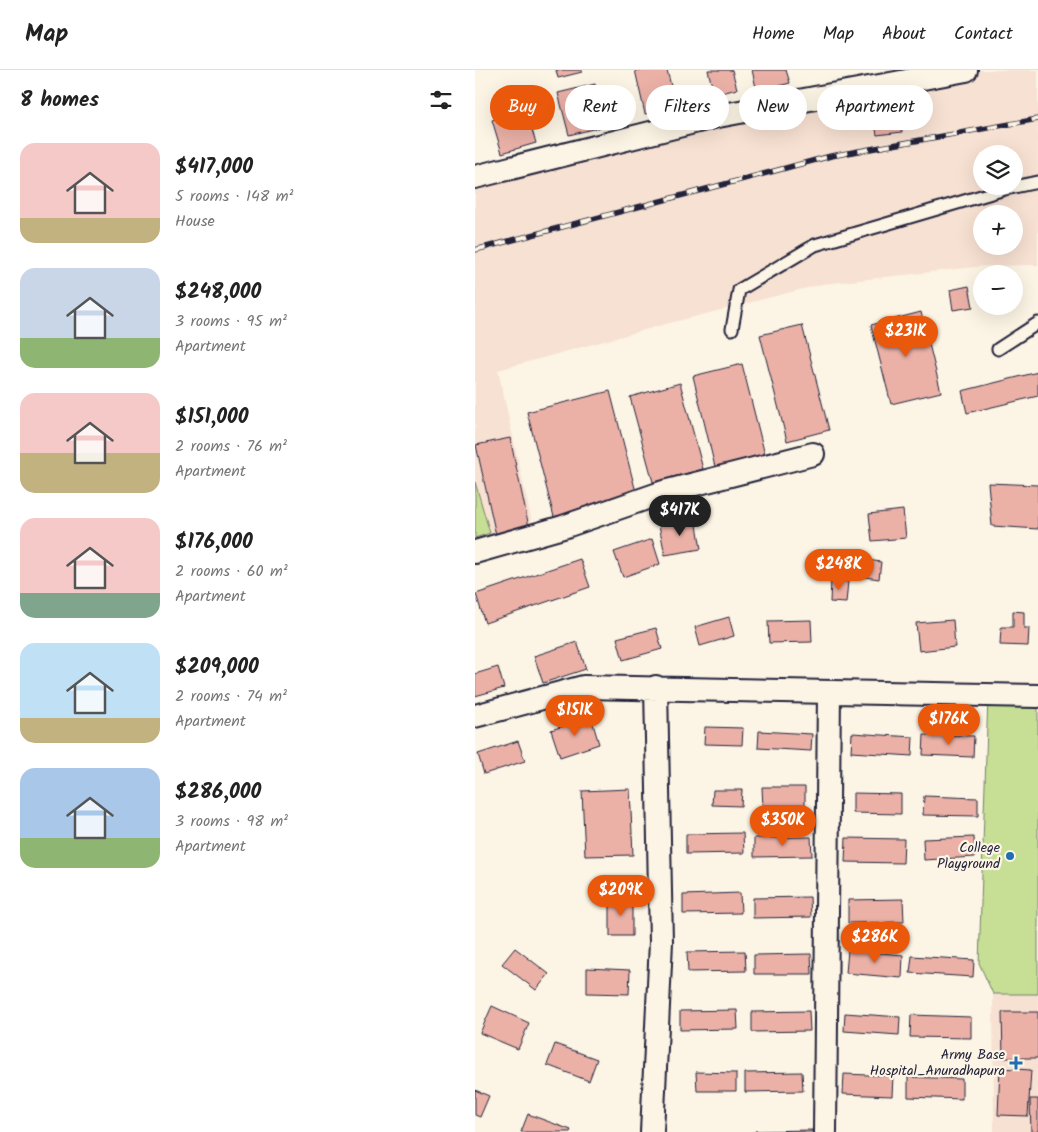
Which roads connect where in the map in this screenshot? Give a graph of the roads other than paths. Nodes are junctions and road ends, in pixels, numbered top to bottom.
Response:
1 (966, 70) edge
2 (475, 177) edge
3 (1038, 182) edge
4 (1038, 323) edge
5 (732, 329) dead end
6 (998, 350) dead end
7 (813, 454) dead end
8 (475, 552) edge
9 (656, 687) junction
10 (829, 692) junction
11 (1038, 696) edge
12 (475, 716) edge
13 (652, 1132) edge
14 (825, 1132) edge

1 - 2 street
3 - 5 lane
4 - 6 lane
7 - 8 street
9 - 10 street
9 - 12 street
9 - 13 street
10 - 11 street
10 - 14 street

